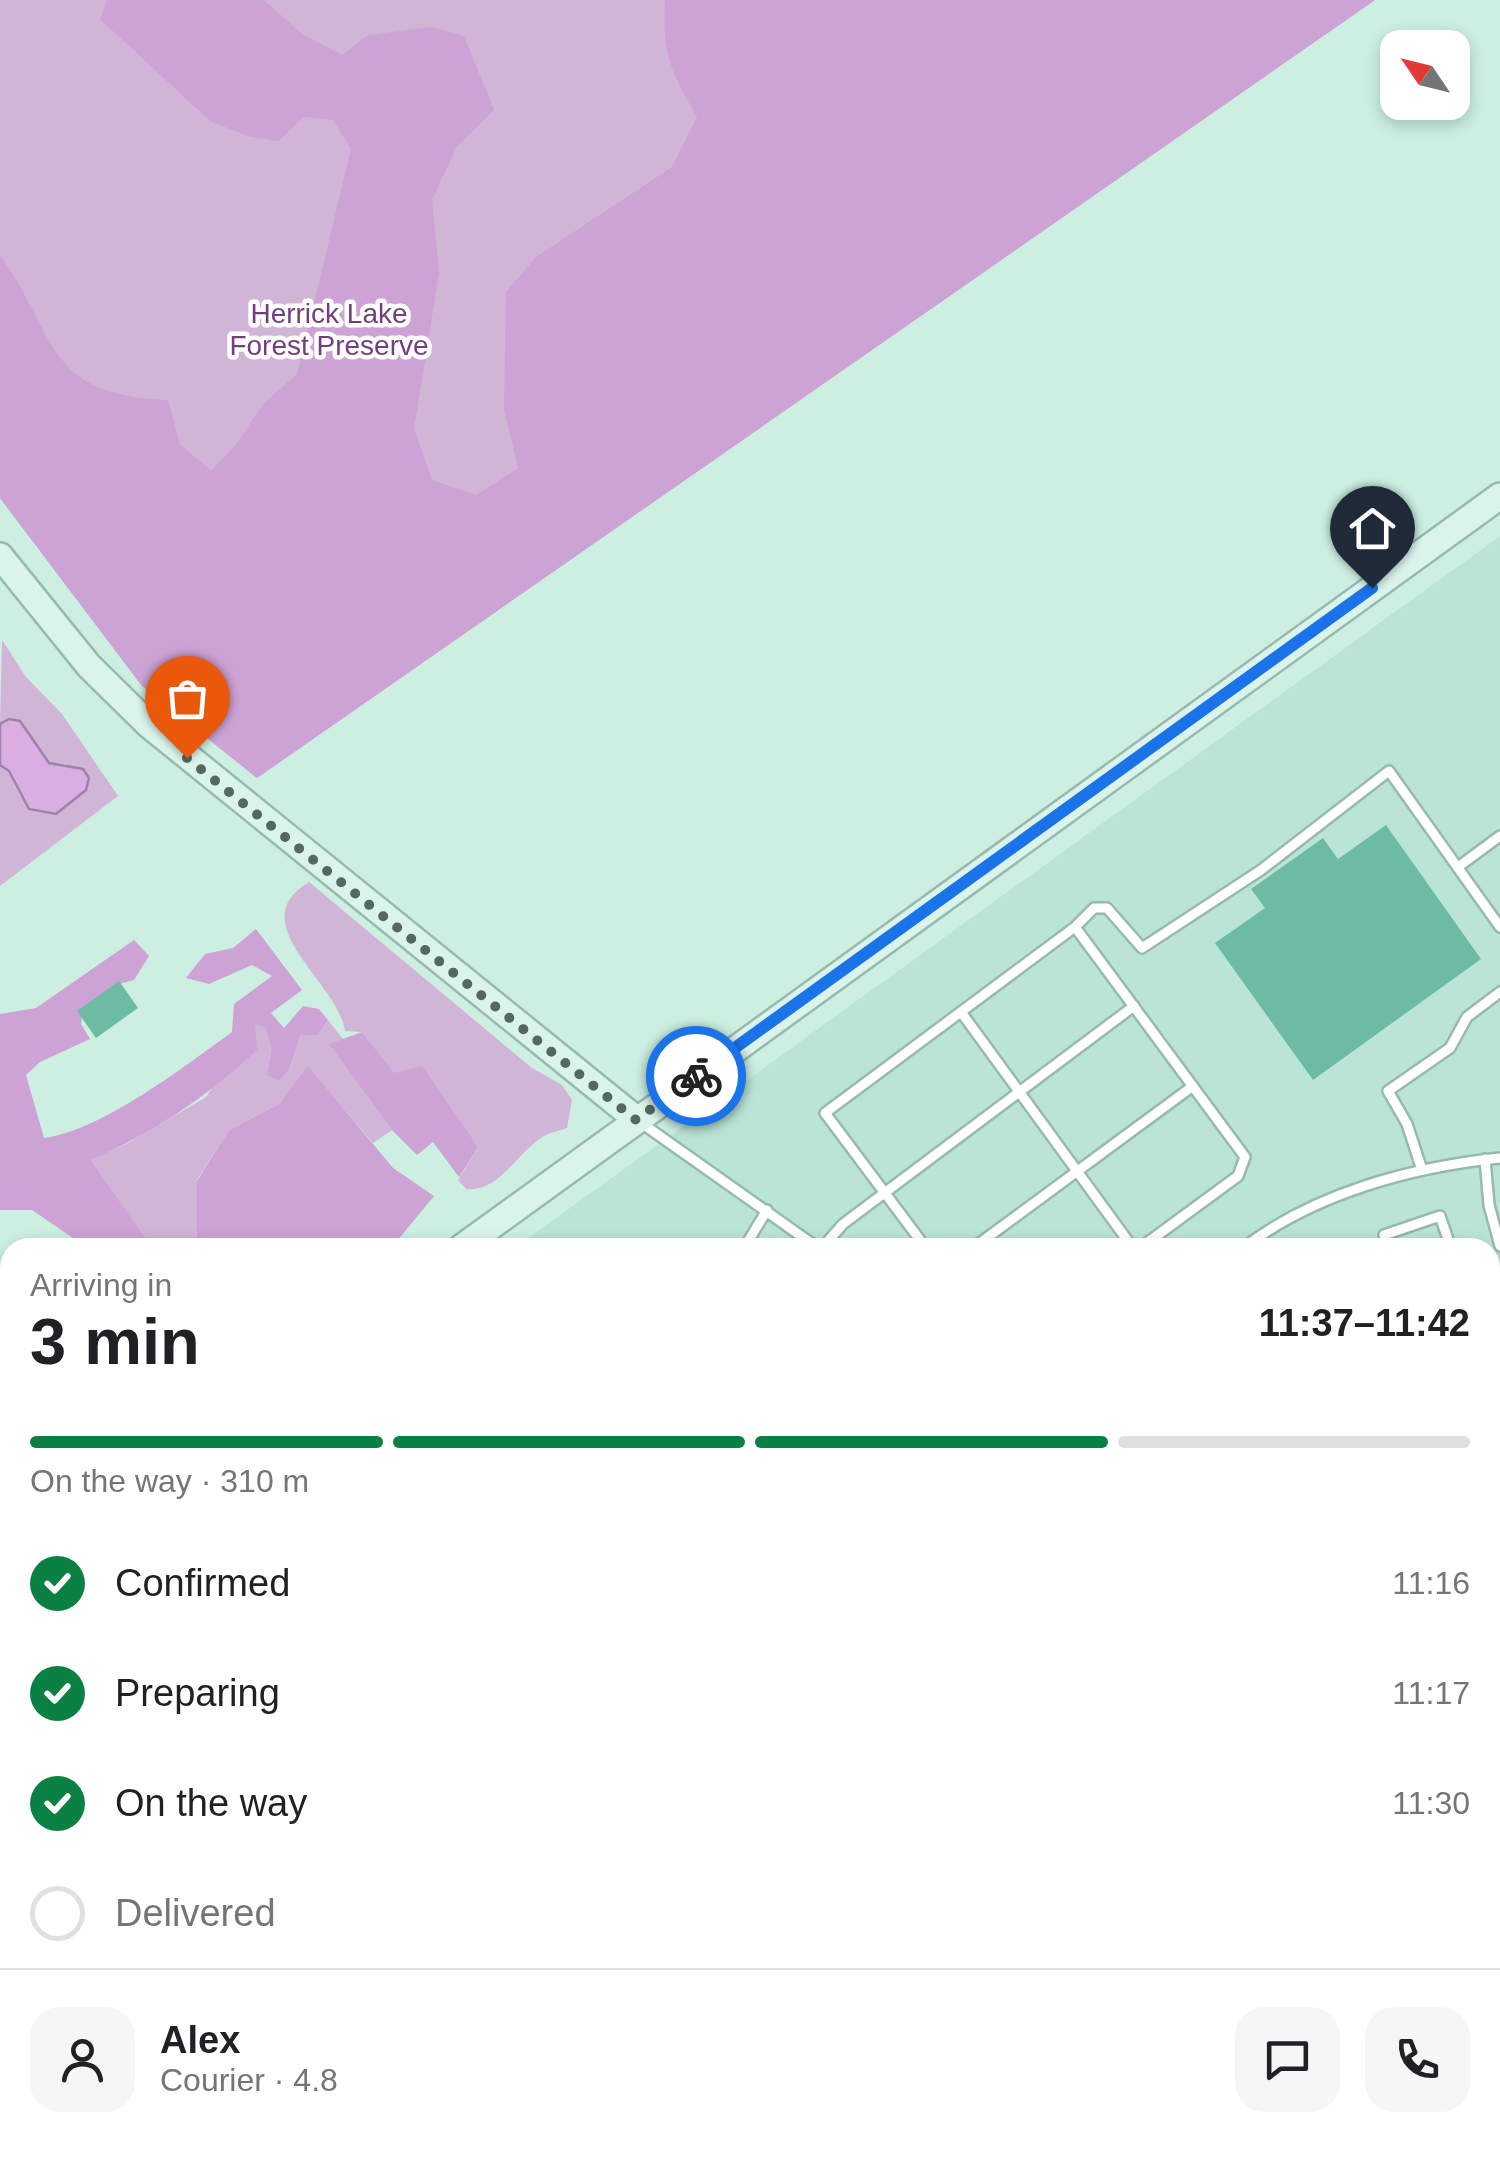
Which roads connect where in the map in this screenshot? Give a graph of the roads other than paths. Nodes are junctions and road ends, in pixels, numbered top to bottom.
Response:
1 (1500, 496) edge
2 (0, 556) edge
3 (1500, 836) edge
4 (1458, 867) junction
5 (1500, 926) edge
6 (1075, 927) junction
7 (1500, 992) edge
8 (1134, 1006) junction
9 (961, 1012) junction
10 (1193, 1086) junction
11 (1020, 1092) junction
12 (636, 1120) junction
13 (1500, 1158) edge
14 (1485, 1159) junction
15 (1078, 1170) junction
16 (1422, 1170) junction
17 (884, 1192) junction
18 (768, 1210) junction
19 (1384, 1236) dead end
20 (474, 1238) edge
21 (750, 1238) edge
22 (806, 1238) edge
23 (829, 1238) edge
24 (918, 1238) edge
25 (986, 1238) edge
26 (1129, 1238) edge
27 (1149, 1238) edge
28 (1259, 1238) edge
29 (1448, 1238) edge
30 (1498, 1238) edge

1 - 12 main road
2 - 12 main road
3 - 4 lane
4 - 5 lane
4 - 6 lane
6 - 8 lane
6 - 9 lane
7 - 16 lane
8 - 10 lane
8 - 11 lane
9 - 11 lane
9 - 17 lane
10 - 15 lane
10 - 27 lane
11 - 15 lane
11 - 17 lane
12 - 18 lane
12 - 20 main road
13 - 14 lane
14 - 16 lane
14 - 30 lane
15 - 25 lane
15 - 26 lane
16 - 28 lane
17 - 23 lane
17 - 24 lane
18 - 21 lane
18 - 22 lane
19 - 29 lane

